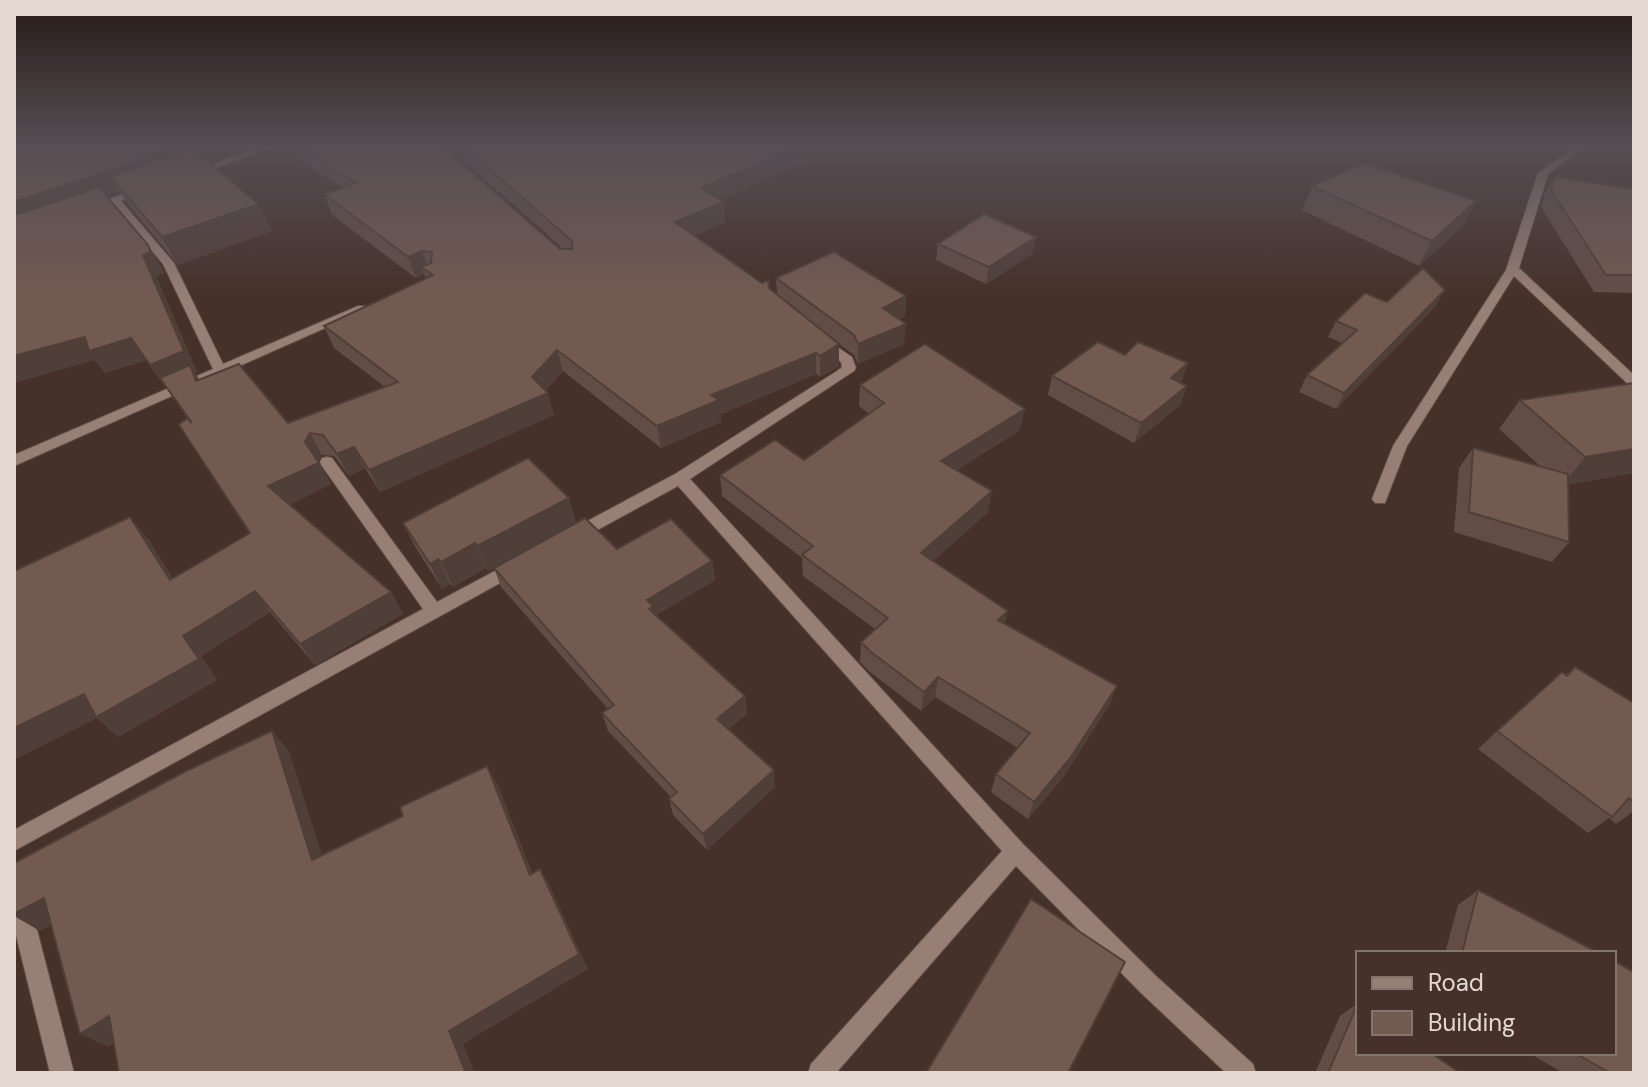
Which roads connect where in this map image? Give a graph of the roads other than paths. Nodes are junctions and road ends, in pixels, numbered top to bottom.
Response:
1 (127, 196) edge
2 (1536, 196) edge
3 (115, 200) junction
4 (74, 213) edge
5 (1512, 268) junction
6 (377, 303) edge
7 (811, 332) edge
8 (220, 371) junction
9 (1634, 382) edge
10 (14, 461) edge
11 (327, 462) edge
12 (680, 478) junction
13 (1380, 499) dead end
14 (557, 544) edge
15 (529, 559) edge
16 (435, 613) junction
17 (14, 841) edge
18 (1016, 851) junction
19 (14, 883) edge
20 (62, 1073) edge
21 (820, 1073) edge
22 (1244, 1073) edge

1 - 3 street
2 - 5 street
3 - 4 street
3 - 8 street
5 - 9 street
5 - 13 street
6 - 8 street
7 - 12 street
8 - 10 street
11 - 16 street
12 - 14 street
12 - 18 street
15 - 16 street
16 - 17 street
18 - 21 street
18 - 22 street
19 - 20 street

